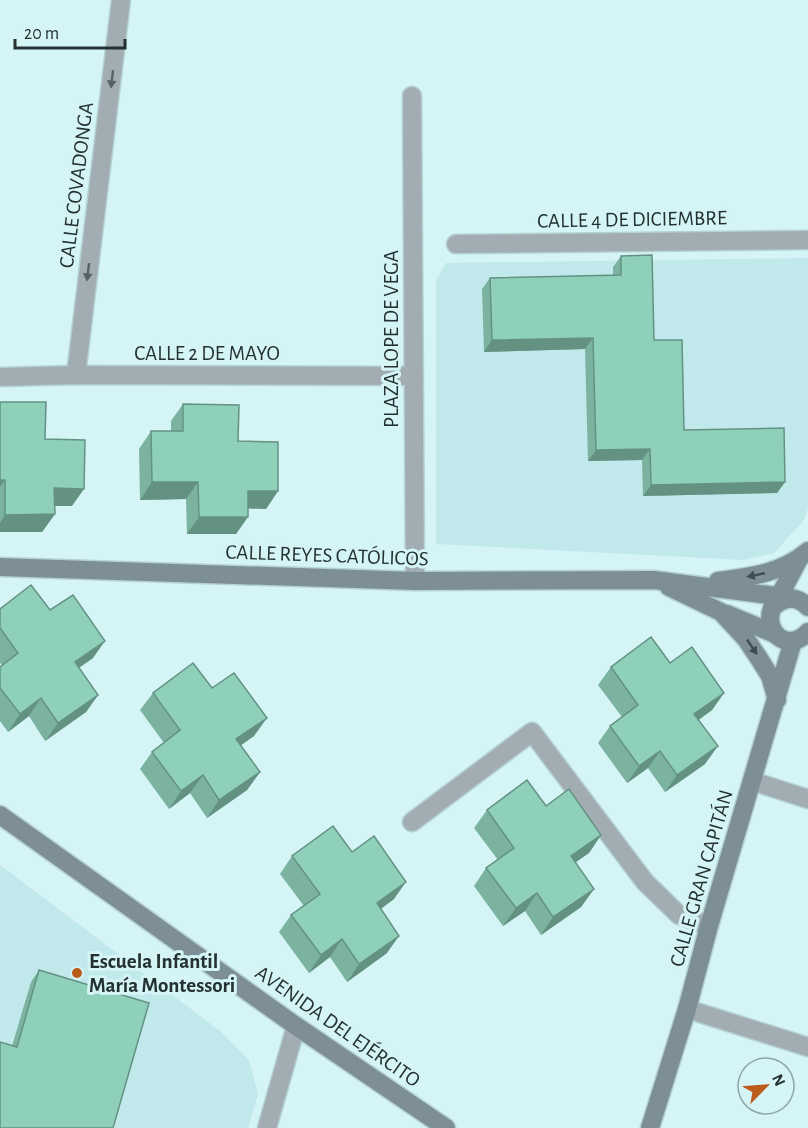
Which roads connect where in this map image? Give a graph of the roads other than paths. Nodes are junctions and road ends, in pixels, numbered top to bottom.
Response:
1 (121, 0) edge
2 (412, 96) dead end
3 (808, 240) edge
4 (456, 244) dead end
5 (76, 375) junction
6 (414, 376) junction
7 (0, 377) edge
8 (804, 554) edge
9 (0, 567) edge
10 (654, 580) junction
11 (415, 581) junction
12 (692, 585) junction
13 (793, 600) edge
14 (721, 612) junction
15 (776, 634) junction
16 (804, 635) edge
17 (777, 700) junction
18 (752, 781) junction
19 (808, 799) edge
20 (0, 815) edge
21 (412, 822) dead end
22 (709, 926) junction
23 (687, 1009) junction
24 (296, 1026) junction
25 (808, 1047) edge
26 (267, 1128) edge
27 (446, 1128) edge
28 (650, 1128) edge

1 -> 5 street, CALLE COVADONGA
2 - 6 street, PLAZA LOPE DE VEGA
3 - 4 street, CALLE 4 DE DICIEMBRE
5 - 6 street, CALLE 2 DE MAYO
5 - 7 street, CALLE 2 DE MAYO
6 - 11 street, PLAZA LOPE DE VEGA
8 -> 12 street
8 - 13 street
9 - 11 street, CALLE REYES CATÓLICOS
10 - 11 street, CALLE REYES CATÓLICOS
10 - 12 street, CALLE REYES CATÓLICOS
10 - 14 street, CALLE REYES CATÓLICOS
12 - 13 street, CALLE REYES CATÓLICOS
13 - 15 street
14 - 15 street, CALLE REYES CATÓLICOS
14 -> 17 street, CALLE REYES CATÓLICOS
15 - 16 street, CALLE REYES CATÓLICOS
16 - 17 street, CALLE GRAN CAPITÁN
17 - 18 street, CALLE GRAN CAPITÁN
18 - 19 street
18 - 22 street, CALLE GRAN CAPITÁN
20 - 24 street, AVENIDA DEL EJÉRCITO
21 - 22 street
22 - 23 street, CALLE GRAN CAPITÁN
23 - 25 street
23 - 28 street, CALLE GRAN CAPITÁN
24 - 26 street
24 - 27 street, AVENIDA DEL EJÉRCITO

